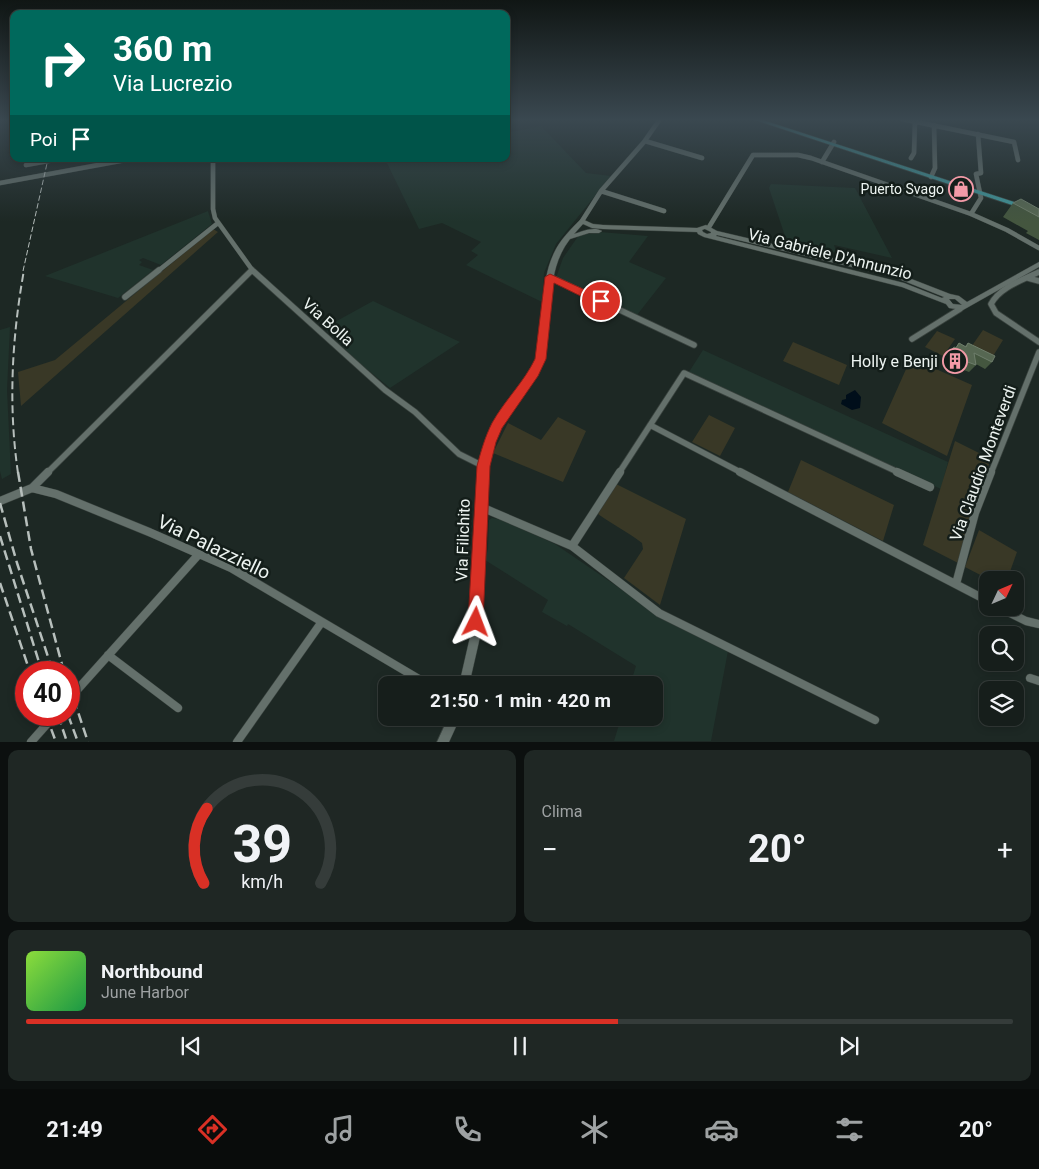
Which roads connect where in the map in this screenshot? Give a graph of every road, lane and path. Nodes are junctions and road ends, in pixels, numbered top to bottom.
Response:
1 (634, 154) edge
2 (687, 154) edge
3 (827, 154) edge
4 (862, 154) edge
5 (914, 154) edge
6 (935, 154) edge
7 (980, 154) edge
8 (1017, 154) edge
9 (702, 158) dead end
10 (911, 158) dead end
11 (1018, 160) dead end
12 (42, 162) edge
13 (116, 162) edge
14 (213, 162) edge
15 (822, 162) junction
16 (26, 165) dead end
17 (931, 176) junction
18 (0, 183) edge
19 (602, 191) junction
20 (980, 192) junction
21 (664, 211) dead end
22 (1039, 211) edge
23 (971, 214) junction
24 (582, 221) junction
25 (218, 223) junction
26 (712, 230) junction
27 (703, 234) junction
28 (567, 238) junction
29 (1039, 248) edge
30 (1039, 264) edge
31 (252, 270) junction
32 (1039, 272) edge
33 (550, 277) junction
34 (1028, 278) junction
35 (1039, 281) edge
36 (125, 297) dead end
37 (947, 299) junction
38 (962, 305) junction
39 (912, 339) dead end
40 (1039, 342) edge
41 (694, 345) dead end
42 (1039, 352) edge
43 (650, 425) junction
44 (484, 466) junction
45 (930, 487) dead end
46 (32, 488) junction
47 (0, 501) edge
48 (482, 507) junction
49 (572, 546) junction
50 (199, 554) junction
51 (956, 584) junction
52 (979, 596) edge
53 (1016, 616) edge
54 (321, 623) junction
55 (1039, 624) edge
56 (108, 655) junction
57 (413, 676) edge
58 (466, 676) edge
59 (1030, 678) dead end
60 (1039, 681) edge
61 (80, 687) edge
62 (178, 708) dead end
63 (875, 720) dead end
64 (45, 726) edge
65 (450, 726) edge
66 (31, 742) edge
67 (237, 742) edge
68 (443, 742) edge

1 - 19 street, Via Filichito
2 - 9 street
3 - 15 street
4 - 17 main road
5 - 10 street
6 - 17 street
7 - 20 street
8 - 11 street
12 - 16 street
13 - 18 street
14 - 25 street, Via Bolla
15 - 23 street
15 - 26 street
17 - 20 main road
19 - 21 street
19 - 24 street, Via Filichito
20 - 22 main road
20 - 23 street
23 - 29 street
24 - 27 street, Via Gabriele D'Annunzio
24 - 28 street, Via Filichito
25 - 31 street, Via Bolla
25 - 36 street
26 - 27 street, Via Gabriele D'Annunzio
26 - 27 street, Via Gabriele D'Annunzio
26 - 37 street, Via Gabriele D'Annunzio
27 - 28 street, Via Gabriele D'Annunzio
27 - 37 street, Via Gabriele D'Annunzio
28 - 33 street, Via Filichito
30 - 38 street
31 - 44 street, Via Bolla
31 - 46 street
32 - 34 street
33 - 41 street
33 - 44 street, Via Filichito
34 - 35 street
34 - 40 street
37 - 38 street
37 - 38 street
38 - 39 street
42 - 51 street, Via Claudio Monteverdi
43 - 45 street
43 - 49 street
43 - 51 street
44 - 48 street, Via Filichito
46 - 47 street
46 - 50 street, Via Palazziello
48 - 49 street
48 - 58 street, Via Filichito
49 - 63 street
50 - 54 street, Via Palazziello
50 - 56 street
51 - 52 street
53 - 55 street
54 - 57 street, Via Palazziello
54 - 67 street
56 - 61 street
56 - 62 street
59 - 60 street
64 - 66 street
65 - 68 street

